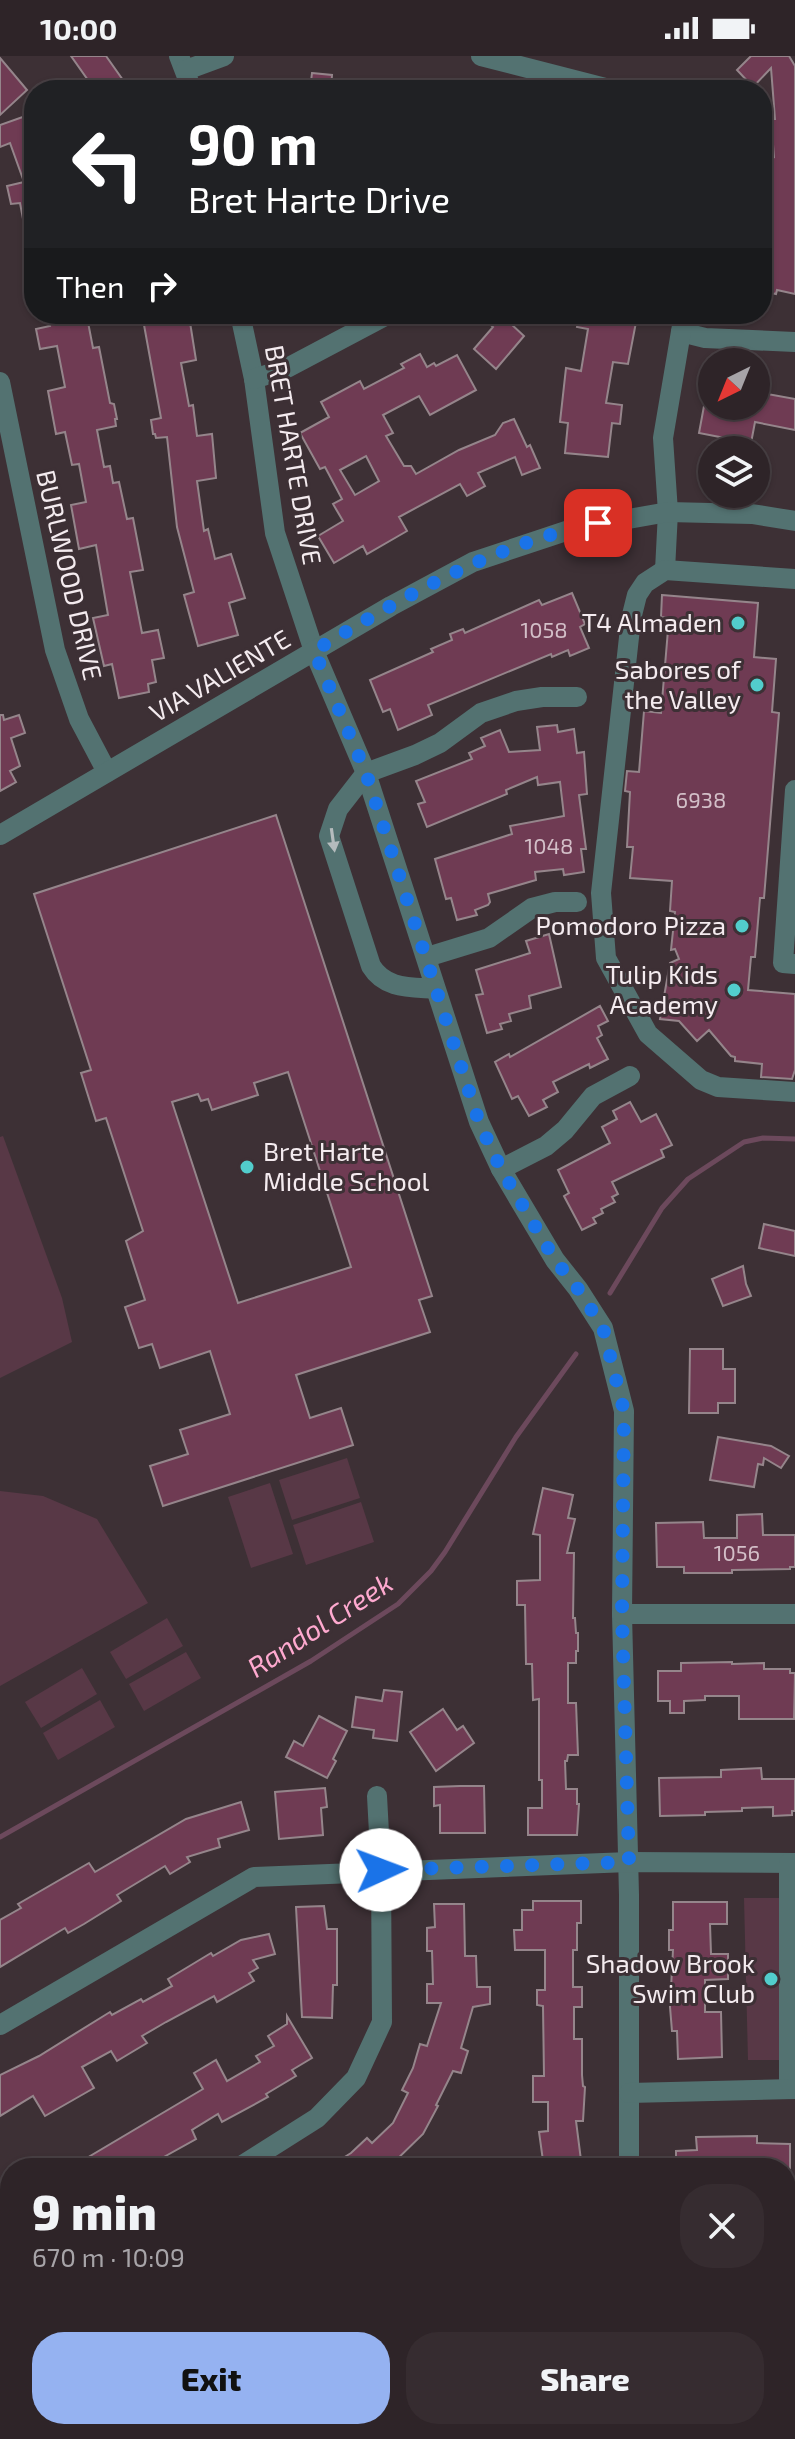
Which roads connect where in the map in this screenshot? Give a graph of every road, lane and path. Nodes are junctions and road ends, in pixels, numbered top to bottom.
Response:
1 (224, 56) edge
2 (481, 56) edge
3 (185, 72) edge
4 (574, 80) edge
5 (242, 324) edge
6 (370, 324) edge
7 (682, 324) edge
8 (684, 324) edge
9 (795, 342) edge
10 (254, 379) junction
11 (0, 382) edge
12 (668, 512) junction
13 (795, 521) edge
14 (665, 570) junction
15 (795, 579) edge
16 (314, 651) junction
17 (577, 697) dead end
18 (107, 772) junction
19 (366, 773) junction
20 (795, 790) edge
21 (0, 835) edge
22 (577, 902) dead end
23 (427, 957) junction
24 (795, 964) edge
25 (435, 989) junction
26 (630, 1076) dead end
27 (795, 1092) edge
28 (501, 1169) junction
29 (622, 1614) junction
30 (795, 1614) edge
31 (377, 1796) dead end
32 (629, 1862) junction
33 (792, 1863) edge
34 (381, 1870) junction
35 (0, 2025) edge
36 (792, 2089) edge
37 (629, 2093) junction
38 (254, 2158) edge
39 (629, 2158) edge

1 - 3 street
2 - 4 street
5 - 10 street, BRET HARTE DRIVE
6 - 10 street
7 - 12 street
8 - 9 street
10 - 16 street, BRET HARTE DRIVE
11 - 18 street, BURLWOOD DRIVE
12 - 13 street, VIA VALIENTE
12 - 14 street
12 - 16 street, VIA VALIENTE
14 - 15 street
14 - 27 street
16 - 18 street, VIA VALIENTE
16 - 19 street, BRET HARTE DRIVE
17 - 19 street
18 - 21 street, VIA VALIENTE
19 - 23 street, BRET HARTE DRIVE
19 -> 25 street
20 - 24 street
22 - 23 street
23 - 25 street, BRET HARTE DRIVE
25 - 28 street, BRET HARTE DRIVE
26 - 28 street
28 - 29 street, BRET HARTE DRIVE
29 - 30 street
29 - 32 street, BRET HARTE DRIVE
31 - 34 street
32 - 33 street
32 - 34 street
32 - 37 street, BRET HARTE DRIVE
33 - 36 street
34 - 35 street
34 - 38 street
36 - 37 street
37 - 39 street, BRET HARTE DRIVE

